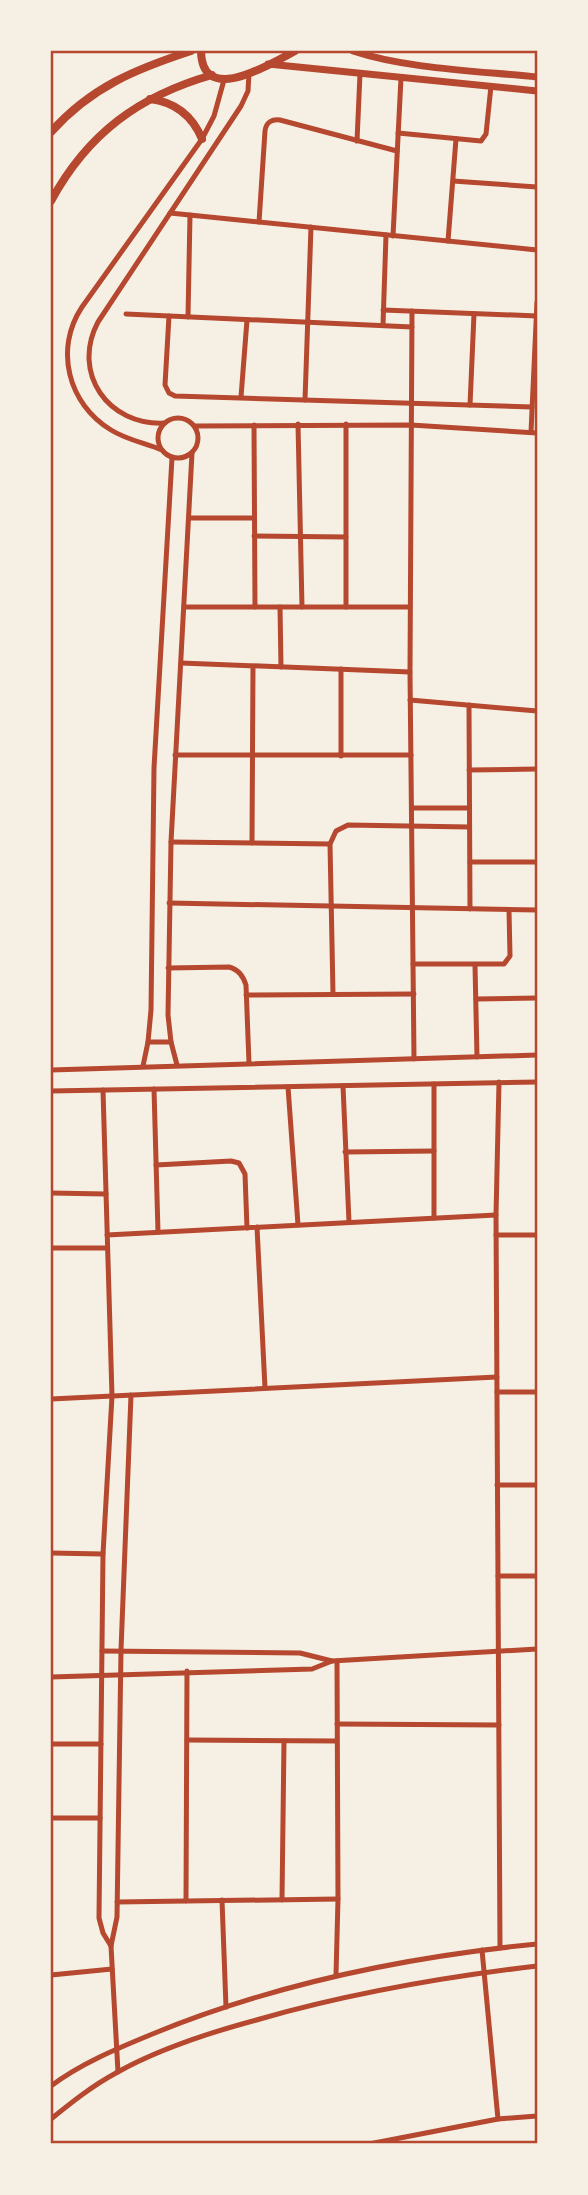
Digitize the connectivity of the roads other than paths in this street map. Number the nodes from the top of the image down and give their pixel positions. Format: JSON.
{"nodes":[{"id":1,"x":191,"y":51,"type":"edge"},
{"id":2,"x":201,"y":51,"type":"edge"},
{"id":3,"x":295,"y":51,"type":"edge"},
{"id":4,"x":353,"y":51,"type":"edge"},
{"id":5,"x":267,"y":64,"type":"junction"},
{"id":6,"x":249,"y":73,"type":"junction"},
{"id":7,"x":360,"y":74,"type":"junction"},
{"id":8,"x":212,"y":75,"type":"junction"},
{"id":9,"x":537,"y":77,"type":"edge"},
{"id":10,"x":401,"y":78,"type":"junction"},
{"id":11,"x":224,"y":80,"type":"junction"},
{"id":12,"x":491,"y":86,"type":"junction"},
{"id":13,"x":537,"y":91,"type":"edge"},
{"id":14,"x":150,"y":99,"type":"junction"},
{"id":15,"x":51,"y":132,"type":"edge"},
{"id":16,"x":398,"y":133,"type":"junction"},
{"id":17,"x":202,"y":139,"type":"junction"},
{"id":18,"x":456,"y":139,"type":"junction"},
{"id":19,"x":357,"y":141,"type":"junction"},
{"id":20,"x":397,"y":151,"type":"junction"},
{"id":21,"x":453,"y":181,"type":"junction"},
{"id":22,"x":537,"y":187,"type":"edge"},
{"id":23,"x":51,"y":201,"type":"edge"},
{"id":24,"x":170,"y":213,"type":"junction"},
{"id":25,"x":190,"y":215,"type":"junction"},
{"id":26,"x":259,"y":222,"type":"junction"},
{"id":27,"x":311,"y":227,"type":"junction"},
{"id":28,"x":386,"y":235,"type":"junction"},
{"id":29,"x":393,"y":236,"type":"junction"},
{"id":30,"x":448,"y":241,"type":"junction"},
{"id":31,"x":537,"y":250,"type":"edge"},
{"id":32,"x":537,"y":302,"type":"edge"},
{"id":33,"x":383,"y":310,"type":"junction"},
{"id":34,"x":412,"y":311,"type":"junction"},
{"id":35,"x":126,"y":314,"type":"dead end"},
{"id":36,"x":474,"y":314,"type":"junction"},
{"id":37,"x":169,"y":316,"type":"junction"},
{"id":38,"x":537,"y":316,"type":"edge"},
{"id":39,"x":188,"y":317,"type":"junction"},
{"id":40,"x":247,"y":320,"type":"junction"},
{"id":41,"x":308,"y":322,"type":"junction"},
{"id":42,"x":383,"y":325,"type":"junction"},
{"id":43,"x":412,"y":327,"type":"junction"},
{"id":44,"x":536,"y":347,"type":"edge"},
{"id":45,"x":241,"y":397,"type":"junction"},
{"id":46,"x":306,"y":400,"type":"junction"},
{"id":47,"x":411,"y":403,"type":"junction"},
{"id":48,"x":470,"y":405,"type":"junction"},
{"id":49,"x":532,"y":407,"type":"junction"},
{"id":50,"x":164,"y":423,"type":"junction"},
{"id":51,"x":298,"y":424,"type":"junction"},
{"id":52,"x":345,"y":424,"type":"junction"},
{"id":53,"x":254,"y":425,"type":"junction"},
{"id":54,"x":411,"y":425,"type":"junction"},
{"id":55,"x":194,"y":426,"type":"junction"},
{"id":56,"x":534,"y":432,"type":"edge"},
{"id":57,"x":162,"y":450,"type":"junction"},
{"id":58,"x":192,"y":453,"type":"junction"},
{"id":59,"x":172,"y":458,"type":"junction"},
{"id":60,"x":190,"y":517,"type":"junction"},
{"id":61,"x":254,"y":518,"type":"junction"},
{"id":62,"x":254,"y":536,"type":"junction"},
{"id":63,"x":301,"y":537,"type":"junction"},
{"id":64,"x":346,"y":537,"type":"junction"},
{"id":65,"x":184,"y":607,"type":"junction"},
{"id":66,"x":255,"y":607,"type":"junction"},
{"id":67,"x":280,"y":607,"type":"junction"},
{"id":68,"x":302,"y":607,"type":"junction"},
{"id":69,"x":346,"y":607,"type":"junction"},
{"id":70,"x":410,"y":607,"type":"junction"},
{"id":71,"x":181,"y":663,"type":"junction"},
{"id":72,"x":253,"y":666,"type":"junction"},
{"id":73,"x":281,"y":667,"type":"junction"},
{"id":74,"x":341,"y":669,"type":"junction"},
{"id":75,"x":410,"y":673,"type":"junction"},
{"id":76,"x":410,"y":700,"type":"junction"},
{"id":77,"x":469,"y":705,"type":"junction"},
{"id":78,"x":537,"y":711,"type":"edge"},
{"id":79,"x":175,"y":755,"type":"junction"},
{"id":80,"x":411,"y":755,"type":"junction"},
{"id":81,"x":253,"y":756,"type":"junction"},
{"id":82,"x":341,"y":756,"type":"junction"},
{"id":83,"x":537,"y":769,"type":"edge"},
{"id":84,"x":469,"y":770,"type":"junction"},
{"id":85,"x":412,"y":808,"type":"junction"},
{"id":86,"x":469,"y":808,"type":"junction"},
{"id":87,"x":412,"y":827,"type":"junction"},
{"id":88,"x":470,"y":827,"type":"junction"},
{"id":89,"x":171,"y":842,"type":"junction"},
{"id":90,"x":253,"y":843,"type":"junction"},
{"id":91,"x":330,"y":844,"type":"junction"},
{"id":92,"x":470,"y":862,"type":"junction"},
{"id":93,"x":537,"y":862,"type":"edge"},
{"id":94,"x":169,"y":903,"type":"junction"},
{"id":95,"x":331,"y":906,"type":"junction"},
{"id":96,"x":413,"y":908,"type":"junction"},
{"id":97,"x":470,"y":909,"type":"junction"},
{"id":98,"x":509,"y":909,"type":"junction"},
{"id":99,"x":537,"y":910,"type":"edge"},
{"id":100,"x":413,"y":964,"type":"junction"},
{"id":101,"x":475,"y":965,"type":"junction"},
{"id":102,"x":168,"y":968,"type":"junction"},
{"id":103,"x":333,"y":994,"type":"junction"},
{"id":104,"x":414,"y":994,"type":"junction"},
{"id":105,"x":246,"y":995,"type":"junction"},
{"id":106,"x":476,"y":999,"type":"junction"},
{"id":107,"x":537,"y":999,"type":"edge"},
{"id":108,"x":148,"y":1042,"type":"junction"},
{"id":109,"x":171,"y":1042,"type":"junction"},
{"id":110,"x":537,"y":1055,"type":"edge"},
{"id":111,"x":477,"y":1057,"type":"junction"},
{"id":112,"x":414,"y":1059,"type":"junction"},
{"id":113,"x":249,"y":1063,"type":"junction"},
{"id":114,"x":177,"y":1065,"type":"junction"},
{"id":115,"x":143,"y":1066,"type":"junction"},
{"id":116,"x":51,"y":1070,"type":"edge"},
{"id":117,"x":537,"y":1082,"type":"edge"},
{"id":118,"x":499,"y":1083,"type":"junction"},
{"id":119,"x":434,"y":1084,"type":"junction"},
{"id":120,"x":343,"y":1086,"type":"junction"},
{"id":121,"x":288,"y":1087,"type":"junction"},
{"id":122,"x":103,"y":1090,"type":"junction"},
{"id":123,"x":154,"y":1090,"type":"junction"},
{"id":124,"x":51,"y":1091,"type":"edge"},
{"id":125,"x":434,"y":1151,"type":"junction"},
{"id":126,"x":345,"y":1152,"type":"junction"},
{"id":127,"x":156,"y":1165,"type":"junction"},
{"id":128,"x":51,"y":1194,"type":"edge"},
{"id":129,"x":106,"y":1194,"type":"junction"},
{"id":130,"x":496,"y":1215,"type":"junction"},
{"id":131,"x":434,"y":1218,"type":"junction"},
{"id":132,"x":349,"y":1222,"type":"junction"},
{"id":133,"x":298,"y":1225,"type":"junction"},
{"id":134,"x":257,"y":1227,"type":"junction"},
{"id":135,"x":247,"y":1228,"type":"junction"},
{"id":136,"x":158,"y":1232,"type":"junction"},
{"id":137,"x":107,"y":1235,"type":"junction"},
{"id":138,"x":496,"y":1235,"type":"junction"},
{"id":139,"x":537,"y":1235,"type":"edge"},
{"id":140,"x":51,"y":1248,"type":"edge"},
{"id":141,"x":107,"y":1248,"type":"junction"},
{"id":142,"x":497,"y":1377,"type":"junction"},
{"id":143,"x":265,"y":1388,"type":"junction"},
{"id":144,"x":497,"y":1392,"type":"junction"},
{"id":145,"x":537,"y":1392,"type":"edge"},
{"id":146,"x":131,"y":1395,"type":"junction"},
{"id":147,"x":111,"y":1396,"type":"junction"},
{"id":148,"x":51,"y":1399,"type":"edge"},
{"id":149,"x":498,"y":1485,"type":"junction"},
{"id":150,"x":537,"y":1485,"type":"edge"},
{"id":151,"x":51,"y":1553,"type":"edge"},
{"id":152,"x":103,"y":1554,"type":"junction"},
{"id":153,"x":498,"y":1576,"type":"junction"},
{"id":154,"x":537,"y":1576,"type":"edge"},
{"id":155,"x":537,"y":1649,"type":"edge"},
{"id":156,"x":121,"y":1650,"type":"junction"},
{"id":157,"x":102,"y":1651,"type":"junction"},
{"id":158,"x":499,"y":1652,"type":"junction"},
{"id":159,"x":334,"y":1661,"type":"junction"},
{"id":160,"x":187,"y":1671,"type":"junction"},
{"id":161,"x":120,"y":1674,"type":"junction"},
{"id":162,"x":102,"y":1675,"type":"junction"},
{"id":163,"x":51,"y":1677,"type":"edge"},
{"id":164,"x":337,"y":1724,"type":"junction"},
{"id":165,"x":499,"y":1726,"type":"junction"},
{"id":166,"x":187,"y":1740,"type":"junction"},
{"id":167,"x":284,"y":1741,"type":"junction"},
{"id":168,"x":337,"y":1741,"type":"junction"},
{"id":169,"x":51,"y":1744,"type":"edge"},
{"id":170,"x":101,"y":1744,"type":"junction"},
{"id":171,"x":51,"y":1818,"type":"edge"},
{"id":172,"x":100,"y":1818,"type":"junction"},
{"id":173,"x":338,"y":1899,"type":"junction"},
{"id":174,"x":222,"y":1900,"type":"junction"},
{"id":175,"x":282,"y":1900,"type":"junction"},
{"id":176,"x":186,"y":1901,"type":"junction"},
{"id":177,"x":117,"y":1902,"type":"junction"},
{"id":178,"x":537,"y":1944,"type":"edge"},
{"id":179,"x":111,"y":1946,"type":"junction"},
{"id":180,"x":500,"y":1948,"type":"junction"},
{"id":181,"x":482,"y":1950,"type":"junction"},
{"id":182,"x":537,"y":1966,"type":"edge"},
{"id":183,"x":112,"y":1969,"type":"junction"},
{"id":184,"x":484,"y":1972,"type":"junction"},
{"id":185,"x":51,"y":1975,"type":"edge"},
{"id":186,"x":335,"y":1975,"type":"junction"},
{"id":187,"x":226,"y":2007,"type":"junction"},
{"id":188,"x":116,"y":2049,"type":"junction"},
{"id":189,"x":118,"y":2072,"type":"junction"},
{"id":190,"x":51,"y":2087,"type":"edge"},
{"id":191,"x":537,"y":2116,"type":"edge"},
{"id":192,"x":51,"y":2119,"type":"edge"},
{"id":193,"x":498,"y":2119,"type":"junction"},
{"id":194,"x":369,"y":2144,"type":"edge"}],
"edges":[{"from":1,"to":15,"type":"main road"},
{"from":2,"to":8,"type":"main road"},
{"from":3,"to":5,"type":"main road"},
{"from":4,"to":9,"type":"street"},
{"from":5,"to":6,"type":"main road"},
{"from":5,"to":7,"type":"street"},
{"from":6,"to":11,"type":"main road"},
{"from":6,"to":24,"type":"street"},
{"from":7,"to":10,"type":"street"},
{"from":7,"to":19,"type":"street"},
{"from":8,"to":11,"type":"main road"},
{"from":8,"to":14,"type":"main road"},
{"from":10,"to":12,"type":"street"},
{"from":10,"to":16,"type":"street"},
{"from":11,"to":17,"type":"street"},
{"from":12,"to":13,"type":"street"},
{"from":12,"to":18,"type":"street"},
{"from":14,"to":17,"type":"main road"},
{"from":14,"to":23,"type":"main road"},
{"from":16,"to":18,"type":"street"},
{"from":16,"to":20,"type":"street"},
{"from":17,"to":57,"type":"street"},
{"from":18,"to":21,"type":"street"},
{"from":19,"to":20,"type":"street"},
{"from":19,"to":26,"type":"street"},
{"from":20,"to":29,"type":"street"},
{"from":21,"to":22,"type":"street"},
{"from":21,"to":30,"type":"street"},
{"from":24,"to":25,"type":"street"},
{"from":24,"to":50,"type":"street"},
{"from":25,"to":26,"type":"street"},
{"from":25,"to":39,"type":"street"},
{"from":26,"to":27,"type":"street"},
{"from":27,"to":28,"type":"street"},
{"from":27,"to":41,"type":"street"},
{"from":28,"to":29,"type":"street"},
{"from":28,"to":33,"type":"street"},
{"from":29,"to":30,"type":"street"},
{"from":30,"to":31,"type":"street"},
{"from":32,"to":38,"type":"street"},
{"from":33,"to":34,"type":"street"},
{"from":33,"to":42,"type":"street"},
{"from":34,"to":36,"type":"street"},
{"from":34,"to":43,"type":"street"},
{"from":35,"to":37,"type":"street"},
{"from":36,"to":38,"type":"street"},
{"from":36,"to":48,"type":"street"},
{"from":37,"to":39,"type":"street"},
{"from":37,"to":45,"type":"street"},
{"from":38,"to":44,"type":"street"},
{"from":39,"to":40,"type":"street"},
{"from":40,"to":41,"type":"street"},
{"from":40,"to":45,"type":"street"},
{"from":41,"to":42,"type":"street"},
{"from":41,"to":46,"type":"street"},
{"from":42,"to":43,"type":"street"},
{"from":43,"to":47,"type":"street"},
{"from":44,"to":49,"type":"street"},
{"from":45,"to":46,"type":"street"},
{"from":46,"to":47,"type":"street"},
{"from":47,"to":48,"type":"street"},
{"from":47,"to":54,"type":"street"},
{"from":48,"to":49,"type":"street"},
{"from":49,"to":56,"type":"street"},
{"from":50,"to":55,"type":"street"},
{"from":50,"to":57,"type":"street"},
{"from":51,"to":52,"type":"street"},
{"from":51,"to":53,"type":"street"},
{"from":51,"to":63,"type":"street"},
{"from":52,"to":54,"type":"street"},
{"from":52,"to":64,"type":"street"},
{"from":53,"to":55,"type":"street"},
{"from":53,"to":61,"type":"street"},
{"from":54,"to":56,"type":"street"},
{"from":54,"to":70,"type":"street"},
{"from":55,"to":58,"type":"street"},
{"from":57,"to":59,"type":"street"},
{"from":58,"to":59,"type":"street"},
{"from":58,"to":60,"type":"street"},
{"from":59,"to":108,"type":"street"},
{"from":60,"to":61,"type":"street"},
{"from":60,"to":65,"type":"street"},
{"from":61,"to":62,"type":"street"},
{"from":62,"to":63,"type":"street"},
{"from":62,"to":66,"type":"street"},
{"from":63,"to":64,"type":"street"},
{"from":63,"to":68,"type":"street"},
{"from":64,"to":69,"type":"street"},
{"from":65,"to":66,"type":"street"},
{"from":65,"to":71,"type":"street"},
{"from":66,"to":67,"type":"street"},
{"from":67,"to":68,"type":"street"},
{"from":67,"to":73,"type":"street"},
{"from":68,"to":69,"type":"street"},
{"from":69,"to":70,"type":"street"},
{"from":70,"to":75,"type":"street"},
{"from":71,"to":72,"type":"street"},
{"from":71,"to":79,"type":"street"},
{"from":72,"to":73,"type":"street"},
{"from":72,"to":81,"type":"street"},
{"from":73,"to":74,"type":"street"},
{"from":74,"to":75,"type":"street"},
{"from":74,"to":82,"type":"street"},
{"from":75,"to":76,"type":"street"},
{"from":76,"to":77,"type":"street"},
{"from":76,"to":80,"type":"street"},
{"from":77,"to":78,"type":"street"},
{"from":77,"to":84,"type":"street"},
{"from":79,"to":81,"type":"street"},
{"from":79,"to":89,"type":"street"},
{"from":80,"to":82,"type":"street"},
{"from":80,"to":85,"type":"street"},
{"from":81,"to":82,"type":"street"},
{"from":81,"to":90,"type":"street"},
{"from":83,"to":84,"type":"street"},
{"from":84,"to":86,"type":"street"},
{"from":85,"to":86,"type":"street"},
{"from":85,"to":87,"type":"street"},
{"from":86,"to":88,"type":"street"},
{"from":87,"to":88,"type":"street"},
{"from":87,"to":91,"type":"street"},
{"from":87,"to":96,"type":"street"},
{"from":88,"to":92,"type":"street"},
{"from":89,"to":90,"type":"street"},
{"from":89,"to":94,"type":"street"},
{"from":90,"to":91,"type":"street"},
{"from":91,"to":95,"type":"street"},
{"from":92,"to":93,"type":"street"},
{"from":92,"to":97,"type":"street"},
{"from":94,"to":95,"type":"street"},
{"from":94,"to":102,"type":"street"},
{"from":95,"to":96,"type":"street"},
{"from":95,"to":103,"type":"street"},
{"from":96,"to":97,"type":"street"},
{"from":96,"to":100,"type":"street"},
{"from":97,"to":98,"type":"street"},
{"from":98,"to":99,"type":"street"},
{"from":98,"to":101,"type":"street"},
{"from":100,"to":101,"type":"street"},
{"from":100,"to":104,"type":"street"},
{"from":101,"to":106,"type":"street"},
{"from":102,"to":105,"type":"street"},
{"from":102,"to":109,"type":"street"},
{"from":103,"to":104,"type":"street"},
{"from":103,"to":105,"type":"street"},
{"from":104,"to":112,"type":"street"},
{"from":105,"to":113,"type":"street"},
{"from":106,"to":107,"type":"street"},
{"from":106,"to":111,"type":"street"},
{"from":108,"to":109,"type":"street"},
{"from":108,"to":115,"type":"street"},
{"from":109,"to":114,"type":"street"},
{"from":110,"to":111,"type":"street"},
{"from":111,"to":112,"type":"street"},
{"from":112,"to":113,"type":"street"},
{"from":113,"to":114,"type":"street"},
{"from":114,"to":115,"type":"street"},
{"from":115,"to":116,"type":"street"},
{"from":117,"to":118,"type":"street"},
{"from":118,"to":119,"type":"street"},
{"from":118,"to":130,"type":"street"},
{"from":119,"to":120,"type":"street"},
{"from":119,"to":125,"type":"street"},
{"from":120,"to":121,"type":"street"},
{"from":120,"to":126,"type":"street"},
{"from":121,"to":123,"type":"street"},
{"from":121,"to":133,"type":"street"},
{"from":122,"to":123,"type":"street"},
{"from":122,"to":124,"type":"street"},
{"from":122,"to":129,"type":"street"},
{"from":123,"to":127,"type":"street"},
{"from":125,"to":126,"type":"street"},
{"from":125,"to":131,"type":"street"},
{"from":126,"to":132,"type":"street"},
{"from":127,"to":135,"type":"street"},
{"from":127,"to":136,"type":"street"},
{"from":128,"to":129,"type":"street"},
{"from":129,"to":137,"type":"street"},
{"from":130,"to":131,"type":"street"},
{"from":130,"to":138,"type":"street"},
{"from":131,"to":132,"type":"street"},
{"from":132,"to":133,"type":"street"},
{"from":133,"to":134,"type":"street"},
{"from":134,"to":135,"type":"street"},
{"from":134,"to":143,"type":"street"},
{"from":135,"to":136,"type":"street"},
{"from":136,"to":137,"type":"street"},
{"from":137,"to":141,"type":"street"},
{"from":138,"to":139,"type":"street"},
{"from":138,"to":142,"type":"street"},
{"from":140,"to":141,"type":"street"},
{"from":141,"to":147,"type":"street"},
{"from":142,"to":143,"type":"street"},
{"from":142,"to":144,"type":"street"},
{"from":143,"to":146,"type":"street"},
{"from":144,"to":145,"type":"street"},
{"from":144,"to":149,"type":"street"},
{"from":146,"to":147,"type":"street"},
{"from":146,"to":156,"type":"street"},
{"from":147,"to":148,"type":"street"},
{"from":147,"to":152,"type":"street"},
{"from":149,"to":150,"type":"street"},
{"from":149,"to":153,"type":"street"},
{"from":151,"to":152,"type":"street"},
{"from":152,"to":157,"type":"street"},
{"from":153,"to":154,"type":"street"},
{"from":153,"to":158,"type":"street"},
{"from":155,"to":158,"type":"street"},
{"from":156,"to":157,"type":"street"},
{"from":156,"to":159,"type":"street"},
{"from":156,"to":161,"type":"street"},
{"from":157,"to":162,"type":"street"},
{"from":158,"to":159,"type":"street"},
{"from":158,"to":165,"type":"street"},
{"from":159,"to":160,"type":"street"},
{"from":159,"to":164,"type":"street"},
{"from":160,"to":161,"type":"street"},
{"from":160,"to":166,"type":"street"},
{"from":161,"to":162,"type":"street"},
{"from":161,"to":177,"type":"street"},
{"from":162,"to":163,"type":"street"},
{"from":162,"to":170,"type":"street"},
{"from":164,"to":165,"type":"street"},
{"from":164,"to":168,"type":"street"},
{"from":165,"to":180,"type":"street"},
{"from":166,"to":167,"type":"street"},
{"from":166,"to":176,"type":"street"},
{"from":167,"to":168,"type":"street"},
{"from":167,"to":175,"type":"street"},
{"from":168,"to":173,"type":"street"},
{"from":169,"to":170,"type":"street"},
{"from":170,"to":172,"type":"street"},
{"from":171,"to":172,"type":"street"},
{"from":172,"to":179,"type":"street"},
{"from":173,"to":175,"type":"street"},
{"from":173,"to":186,"type":"street"},
{"from":174,"to":175,"type":"street"},
{"from":174,"to":176,"type":"street"},
{"from":174,"to":187,"type":"street"},
{"from":176,"to":177,"type":"street"},
{"from":177,"to":179,"type":"street"},
{"from":178,"to":180,"type":"street"},
{"from":179,"to":183,"type":"street"},
{"from":180,"to":181,"type":"street"},
{"from":181,"to":184,"type":"street"},
{"from":181,"to":186,"type":"street"},
{"from":182,"to":184,"type":"street"},
{"from":183,"to":185,"type":"street"},
{"from":183,"to":188,"type":"street"},
{"from":184,"to":189,"type":"street"},
{"from":184,"to":193,"type":"street"},
{"from":186,"to":187,"type":"street"},
{"from":187,"to":188,"type":"street"},
{"from":188,"to":189,"type":"street"},
{"from":188,"to":190,"type":"street"},
{"from":189,"to":192,"type":"street"},
{"from":191,"to":193,"type":"street"},
{"from":193,"to":194,"type":"street"}]}
